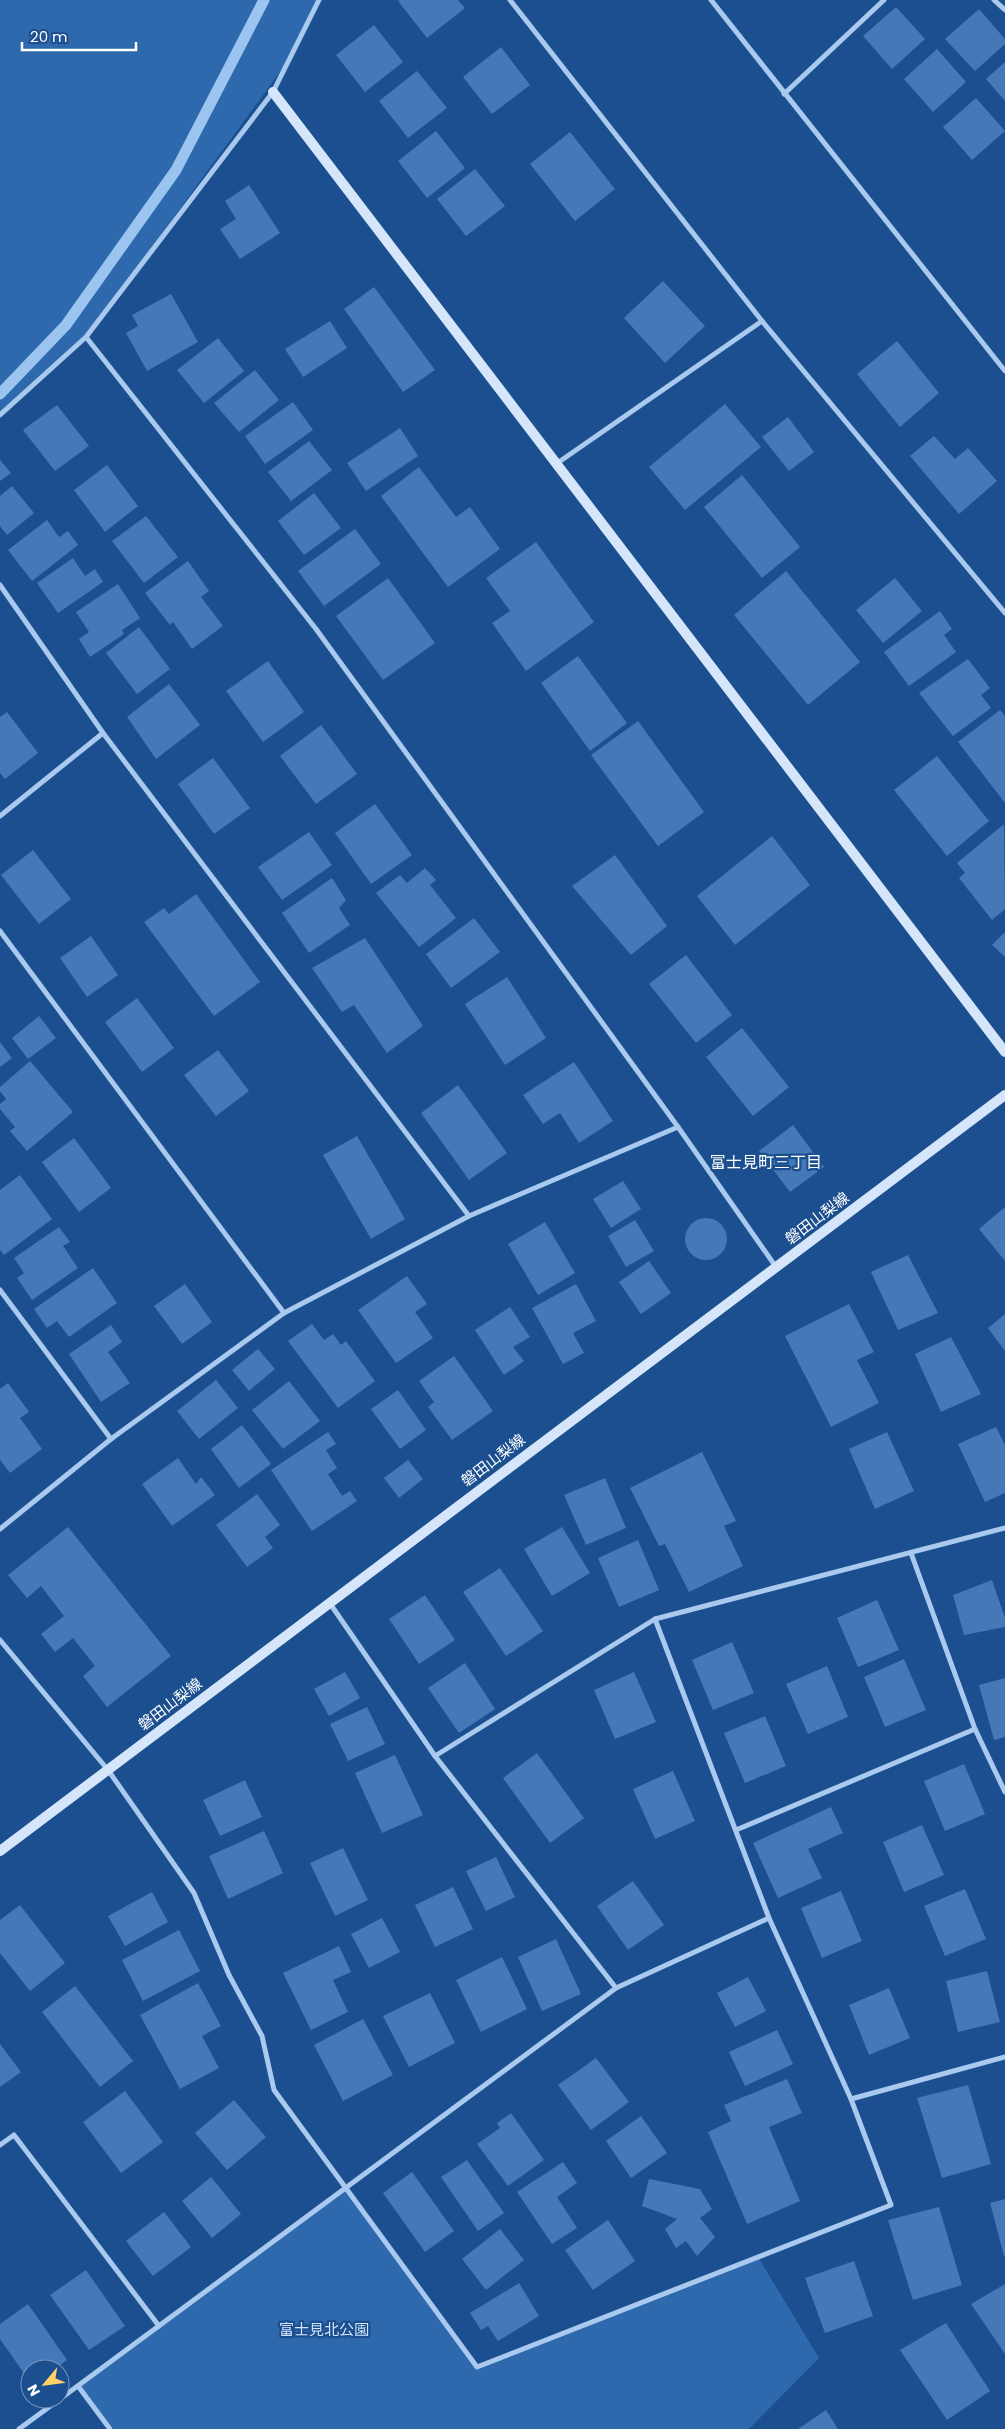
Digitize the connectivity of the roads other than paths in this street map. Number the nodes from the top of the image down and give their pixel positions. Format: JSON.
{"nodes":[{"id":1,"x":319,"y":0,"type":"edge"},
{"id":2,"x":510,"y":0,"type":"edge"},
{"id":3,"x":711,"y":0,"type":"edge"},
{"id":4,"x":884,"y":0,"type":"edge"},
{"id":5,"x":994,"y":0,"type":"edge"},
{"id":6,"x":1005,"y":10,"type":"edge"},
{"id":7,"x":273,"y":92,"type":"junction"},
{"id":8,"x":784,"y":94,"type":"junction"},
{"id":9,"x":762,"y":321,"type":"junction"},
{"id":10,"x":86,"y":337,"type":"junction"},
{"id":11,"x":1005,"y":371,"type":"edge"},
{"id":12,"x":0,"y":415,"type":"edge"},
{"id":13,"x":556,"y":464,"type":"junction"},
{"id":14,"x":0,"y":585,"type":"edge"},
{"id":15,"x":1005,"y":613,"type":"edge"},
{"id":16,"x":103,"y":733,"type":"junction"},
{"id":17,"x":0,"y":816,"type":"edge"},
{"id":18,"x":0,"y":931,"type":"edge"},
{"id":19,"x":1005,"y":1052,"type":"edge"},
{"id":20,"x":1005,"y":1095,"type":"edge"},
{"id":21,"x":678,"y":1127,"type":"junction"},
{"id":22,"x":469,"y":1216,"type":"junction"},
{"id":23,"x":776,"y":1267,"type":"junction"},
{"id":24,"x":0,"y":1290,"type":"edge"},
{"id":25,"x":284,"y":1314,"type":"junction"},
{"id":26,"x":111,"y":1439,"type":"junction"},
{"id":27,"x":1005,"y":1528,"type":"edge"},
{"id":28,"x":0,"y":1529,"type":"edge"},
{"id":29,"x":911,"y":1553,"type":"junction"},
{"id":30,"x":329,"y":1601,"type":"junction"},
{"id":31,"x":655,"y":1619,"type":"junction"},
{"id":32,"x":0,"y":1640,"type":"edge"},
{"id":33,"x":975,"y":1729,"type":"junction"},
{"id":34,"x":436,"y":1756,"type":"junction"},
{"id":35,"x":108,"y":1770,"type":"junction"},
{"id":36,"x":1005,"y":1792,"type":"edge"},
{"id":37,"x":736,"y":1830,"type":"junction"},
{"id":38,"x":0,"y":1851,"type":"edge"},
{"id":39,"x":769,"y":1918,"type":"junction"},
{"id":40,"x":616,"y":1988,"type":"junction"},
{"id":41,"x":1005,"y":2057,"type":"edge"},
{"id":42,"x":851,"y":2099,"type":"junction"},
{"id":43,"x":0,"y":2145,"type":"edge"},
{"id":44,"x":346,"y":2188,"type":"junction"},
{"id":45,"x":159,"y":2326,"type":"junction"},
{"id":46,"x":78,"y":2386,"type":"junction"},
{"id":47,"x":70,"y":2392,"type":"edge"},
{"id":48,"x":46,"y":2409,"type":"edge"},
{"id":49,"x":19,"y":2429,"type":"edge"},
{"id":50,"x":110,"y":2429,"type":"edge"}],
"edges":[{"from":1,"to":7,"type":"street"},
{"from":2,"to":9,"type":"street"},
{"from":3,"to":8,"type":"street"},
{"from":4,"to":8,"type":"street"},
{"from":5,"to":6,"type":"street"},
{"from":7,"to":10,"type":"street"},
{"from":7,"to":13,"type":"main road"},
{"from":8,"to":11,"type":"street"},
{"from":9,"to":13,"type":"street"},
{"from":9,"to":15,"type":"street"},
{"from":10,"to":12,"type":"street"},
{"from":10,"to":21,"type":"street"},
{"from":13,"to":19,"type":"main road"},
{"from":14,"to":16,"type":"street"},
{"from":16,"to":17,"type":"street"},
{"from":16,"to":22,"type":"street"},
{"from":18,"to":25,"type":"street"},
{"from":20,"to":23,"type":"main road","name":"磐田山梨線"},
{"from":21,"to":22,"type":"street"},
{"from":21,"to":23,"type":"street"},
{"from":22,"to":25,"type":"street"},
{"from":23,"to":30,"type":"main road","name":"磐田山梨線"},
{"from":24,"to":26,"type":"street"},
{"from":25,"to":26,"type":"street"},
{"from":26,"to":28,"type":"street"},
{"from":27,"to":29,"type":"street"},
{"from":29,"to":31,"type":"street"},
{"from":29,"to":33,"type":"street"},
{"from":30,"to":34,"type":"street"},
{"from":30,"to":35,"type":"main road","name":"磐田山梨線"},
{"from":31,"to":34,"type":"street"},
{"from":31,"to":37,"type":"street"},
{"from":32,"to":35,"type":"street"},
{"from":33,"to":36,"type":"street"},
{"from":33,"to":37,"type":"street"},
{"from":34,"to":40,"type":"street"},
{"from":35,"to":38,"type":"main road","name":"磐田山梨線"},
{"from":35,"to":44,"type":"street"},
{"from":37,"to":39,"type":"street"},
{"from":39,"to":40,"type":"street"},
{"from":39,"to":42,"type":"street"},
{"from":40,"to":44,"type":"street"},
{"from":41,"to":42,"type":"street"},
{"from":42,"to":44,"type":"street"},
{"from":43,"to":45,"type":"street"},
{"from":44,"to":45,"type":"street"},
{"from":45,"to":46,"type":"street"},
{"from":46,"to":47,"type":"street"},
{"from":46,"to":50,"type":"street"},
{"from":48,"to":49,"type":"street"}]}
